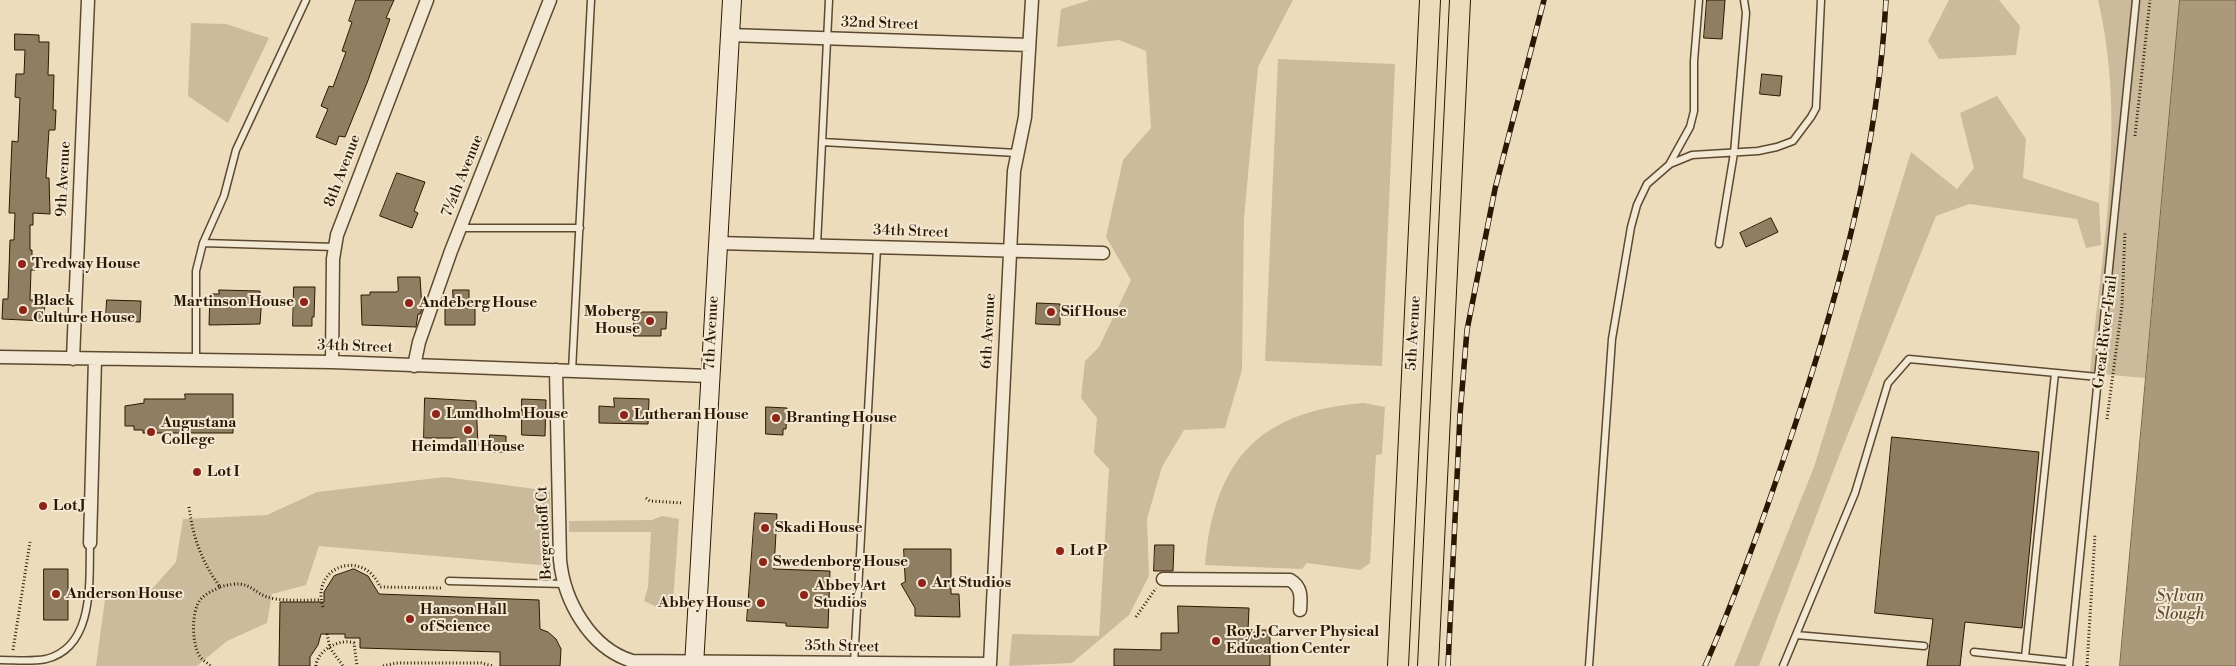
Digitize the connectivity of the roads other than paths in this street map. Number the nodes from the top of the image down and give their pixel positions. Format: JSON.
{"nodes":[{"id":1,"x":88,"y":0,"type":"edge"},
{"id":2,"x":306,"y":0,"type":"edge"},
{"id":3,"x":427,"y":0,"type":"edge"},
{"id":4,"x":550,"y":0,"type":"edge"},
{"id":5,"x":591,"y":0,"type":"edge"},
{"id":6,"x":732,"y":0,"type":"edge"},
{"id":7,"x":829,"y":0,"type":"edge"},
{"id":8,"x":1032,"y":0,"type":"edge"},
{"id":9,"x":1430,"y":0,"type":"edge"},
{"id":10,"x":1460,"y":0,"type":"edge"},
{"id":11,"x":1699,"y":0,"type":"edge"},
{"id":12,"x":1744,"y":0,"type":"edge"},
{"id":13,"x":1822,"y":0,"type":"edge"},
{"id":14,"x":2136,"y":0,"type":"edge"},
{"id":15,"x":730,"y":35,"type":"junction"},
{"id":16,"x":828,"y":38,"type":"junction"},
{"id":17,"x":1030,"y":45,"type":"junction"},
{"id":18,"x":822,"y":142,"type":"junction"},
{"id":19,"x":1017,"y":153,"type":"junction"},
{"id":20,"x":1734,"y":153,"type":"junction"},
{"id":21,"x":1670,"y":164,"type":"junction"},
{"id":22,"x":460,"y":228,"type":"junction"},
{"id":23,"x":580,"y":228,"type":"junction"},
{"id":24,"x":203,"y":243,"type":"junction"},
{"id":25,"x":717,"y":243,"type":"junction"},
{"id":26,"x":1719,"y":244,"type":"dead end"},
{"id":27,"x":817,"y":245,"type":"junction"},
{"id":28,"x":335,"y":247,"type":"junction"},
{"id":29,"x":877,"y":248,"type":"junction"},
{"id":30,"x":1010,"y":251,"type":"junction"},
{"id":31,"x":1103,"y":253,"type":"dead end"},
{"id":32,"x":0,"y":357,"type":"edge"},
{"id":33,"x":73,"y":359,"type":"junction"},
{"id":34,"x":95,"y":359,"type":"junction"},
{"id":35,"x":196,"y":360,"type":"junction"},
{"id":36,"x":332,"y":362,"type":"junction"},
{"id":37,"x":414,"y":366,"type":"junction"},
{"id":38,"x":556,"y":370,"type":"junction"},
{"id":39,"x":572,"y":371,"type":"junction"},
{"id":40,"x":2054,"y":373,"type":"junction"},
{"id":41,"x":709,"y":376,"type":"junction"},
{"id":42,"x":2098,"y":378,"type":"junction"},
{"id":43,"x":90,"y":543,"type":"joint"},
{"id":44,"x":1163,"y":579,"type":"road end"},
{"id":45,"x":449,"y":582,"type":"road end"},
{"id":46,"x":564,"y":584,"type":"junction"},
{"id":47,"x":1300,"y":610,"type":"dead end"},
{"id":48,"x":1796,"y":635,"type":"junction"},
{"id":49,"x":1924,"y":646,"type":"dead end"},
{"id":50,"x":1974,"y":652,"type":"dead end"},
{"id":51,"x":2025,"y":658,"type":"junction"},
{"id":52,"x":0,"y":660,"type":"edge"},
{"id":53,"x":695,"y":664,"type":"edge"},
{"id":54,"x":854,"y":664,"type":"junction"},
{"id":55,"x":2069,"y":664,"type":"edge"},
{"id":56,"x":990,"y":665,"type":"edge"},
{"id":57,"x":1398,"y":666,"type":"edge"},
{"id":58,"x":1428,"y":666,"type":"edge"},
{"id":59,"x":1590,"y":666,"type":"edge"},
{"id":60,"x":1784,"y":666,"type":"edge"}],
"edges":[{"from":1,"to":33,"type":"street","name":"9th Avenue"},
{"from":2,"to":24,"type":"lane"},
{"from":3,"to":28,"type":"street","name":"8th Avenue"},
{"from":4,"to":22,"type":"street","name":"7½th Avenue"},
{"from":5,"to":23,"type":"lane"},
{"from":6,"to":15,"type":"street","name":"7th Avenue"},
{"from":7,"to":16,"type":"lane"},
{"from":8,"to":17,"type":"street","name":"6th Avenue"},
{"from":9,"to":57,"type":"main road","name":"5th Avenue"},
{"from":10,"to":58,"type":"main road","name":"5th Avenue"},
{"from":11,"to":21,"type":"lane"},
{"from":12,"to":20,"type":"lane"},
{"from":13,"to":20,"type":"lane"},
{"from":14,"to":42,"type":"lane"},
{"from":15,"to":16,"type":"street","name":"32nd Street"},
{"from":15,"to":25,"type":"street","name":"7th Avenue"},
{"from":16,"to":17,"type":"street","name":"32nd Street"},
{"from":16,"to":18,"type":"lane"},
{"from":17,"to":19,"type":"street","name":"6th Avenue"},
{"from":18,"to":19,"type":"lane"},
{"from":18,"to":27,"type":"lane"},
{"from":19,"to":30,"type":"street","name":"6th Avenue"},
{"from":20,"to":21,"type":"lane"},
{"from":20,"to":26,"type":"lane"},
{"from":21,"to":59,"type":"lane"},
{"from":22,"to":23,"type":"lane"},
{"from":22,"to":37,"type":"street","name":"7½th Avenue"},
{"from":23,"to":39,"type":"lane"},
{"from":24,"to":28,"type":"lane"},
{"from":24,"to":35,"type":"lane"},
{"from":25,"to":27,"type":"street","name":"34th Street"},
{"from":25,"to":41,"type":"street","name":"7th Avenue"},
{"from":27,"to":29,"type":"street","name":"34th Street"},
{"from":28,"to":36,"type":"street","name":"8th Avenue"},
{"from":29,"to":30,"type":"street","name":"34th Street"},
{"from":29,"to":54,"type":"lane"},
{"from":30,"to":31,"type":"street","name":"34th Street"},
{"from":30,"to":56,"type":"street","name":"6th Avenue"},
{"from":32,"to":33,"type":"street","name":"34th Street"},
{"from":33,"to":34,"type":"street","name":"34th Street"},
{"from":34,"to":35,"type":"street","name":"34th Street"},
{"from":34,"to":43,"type":"street"},
{"from":35,"to":36,"type":"street","name":"34th Street"},
{"from":36,"to":37,"type":"street","name":"34th Street"},
{"from":37,"to":38,"type":"street","name":"34th Street"},
{"from":38,"to":39,"type":"street","name":"34th Street"},
{"from":38,"to":46,"type":"street","name":"Bergendoff Ct"},
{"from":39,"to":41,"type":"street","name":"34th Street"},
{"from":40,"to":42,"type":"lane"},
{"from":40,"to":48,"type":"lane"},
{"from":40,"to":51,"type":"lane"},
{"from":41,"to":53,"type":"street","name":"7th Avenue"},
{"from":42,"to":55,"type":"lane"},
{"from":43,"to":52,"type":"lane"},
{"from":44,"to":47,"type":"street"},
{"from":45,"to":46,"type":"lane"},
{"from":46,"to":53,"type":"street","name":"Bergendoff Ct"},
{"from":48,"to":49,"type":"lane"},
{"from":48,"to":60,"type":"lane"},
{"from":50,"to":51,"type":"lane"},
{"from":51,"to":55,"type":"lane"},
{"from":53,"to":54,"type":"street","name":"35th Street"},
{"from":54,"to":56,"type":"street","name":"35th Street"}]}
